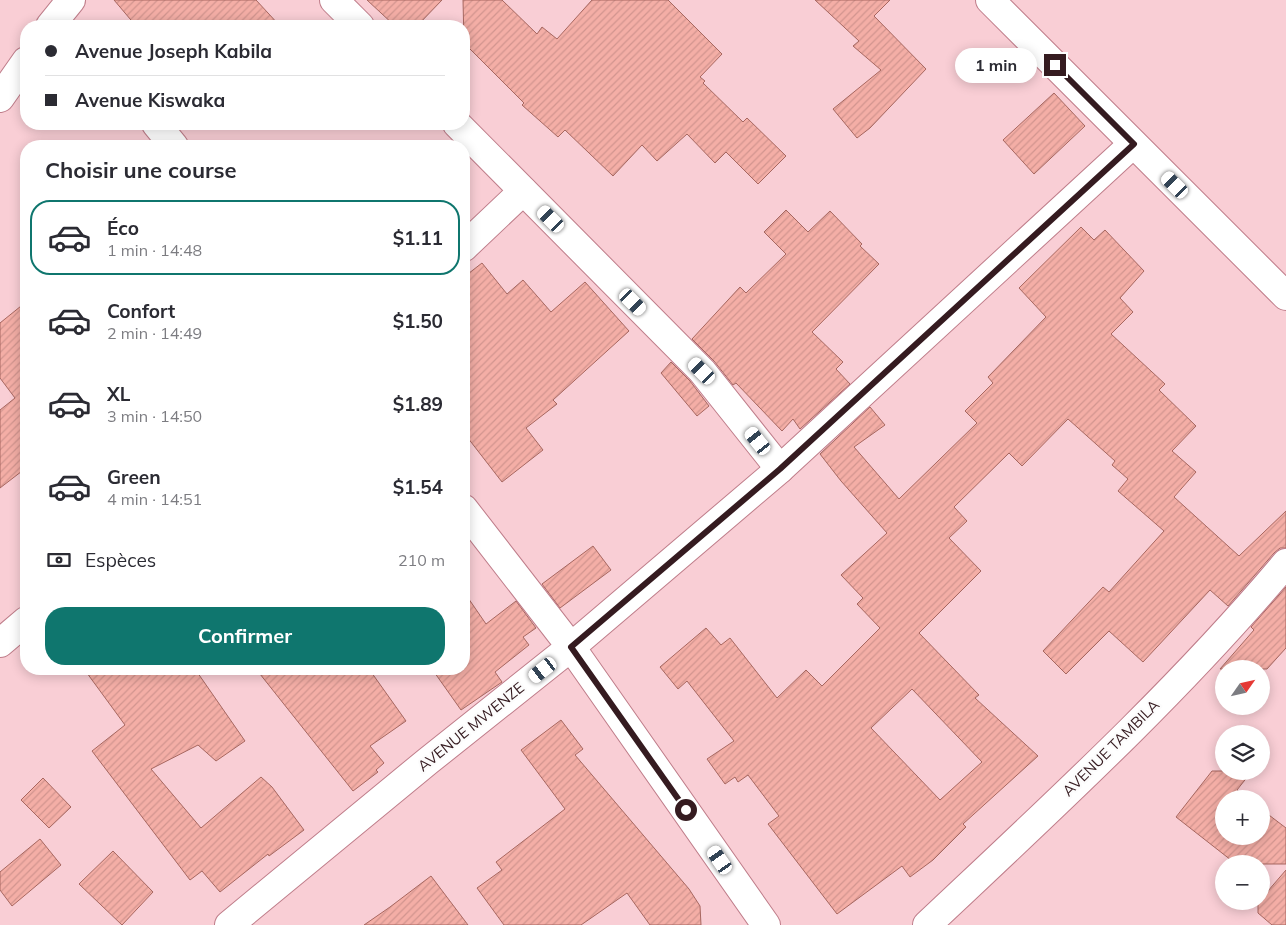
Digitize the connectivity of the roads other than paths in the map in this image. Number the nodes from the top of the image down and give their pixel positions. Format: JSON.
{"nodes":[{"id":1,"x":334,"y":0,"type":"edge"},
{"id":2,"x":990,"y":0,"type":"edge"},
{"id":3,"x":354,"y":20,"type":"edge"},
{"id":4,"x":20,"y":70,"type":"edge"},
{"id":5,"x":0,"y":98,"type":"edge"},
{"id":6,"x":161,"y":130,"type":"edge"},
{"id":7,"x":462,"y":130,"type":"edge"},
{"id":8,"x":169,"y":140,"type":"edge"},
{"id":9,"x":1134,"y":144,"type":"junction"},
{"id":10,"x":523,"y":191,"type":"junction"},
{"id":11,"x":470,"y":241,"type":"edge"},
{"id":12,"x":1286,"y":296,"type":"edge"},
{"id":13,"x":780,"y":469,"type":"junction"},
{"id":14,"x":470,"y":517,"type":"edge"},
{"id":15,"x":1286,"y":563,"type":"edge"},
{"id":16,"x":20,"y":626,"type":"edge"},
{"id":17,"x":0,"y":643,"type":"edge"},
{"id":18,"x":571,"y":647,"type":"junction"},
{"id":19,"x":229,"y":925,"type":"edge"},
{"id":20,"x":766,"y":925,"type":"edge"},
{"id":21,"x":927,"y":925,"type":"edge"}],
"edges":[{"from":1,"to":3,"type":"street"},
{"from":2,"to":9,"type":"street"},
{"from":4,"to":5,"type":"street"},
{"from":6,"to":8,"type":"street"},
{"from":7,"to":10,"type":"street"},
{"from":9,"to":12,"type":"street"},
{"from":9,"to":13,"type":"street","name":"AVENUE MWENZE"},
{"from":10,"to":11,"type":"street"},
{"from":10,"to":13,"type":"street"},
{"from":13,"to":18,"type":"street","name":"AVENUE MWENZE"},
{"from":14,"to":18,"type":"street"},
{"from":15,"to":21,"type":"street","name":"AVENUE TAMBILA"},
{"from":16,"to":17,"type":"street"},
{"from":18,"to":19,"type":"street","name":"AVENUE MWENZE"},
{"from":18,"to":20,"type":"street"}]}
